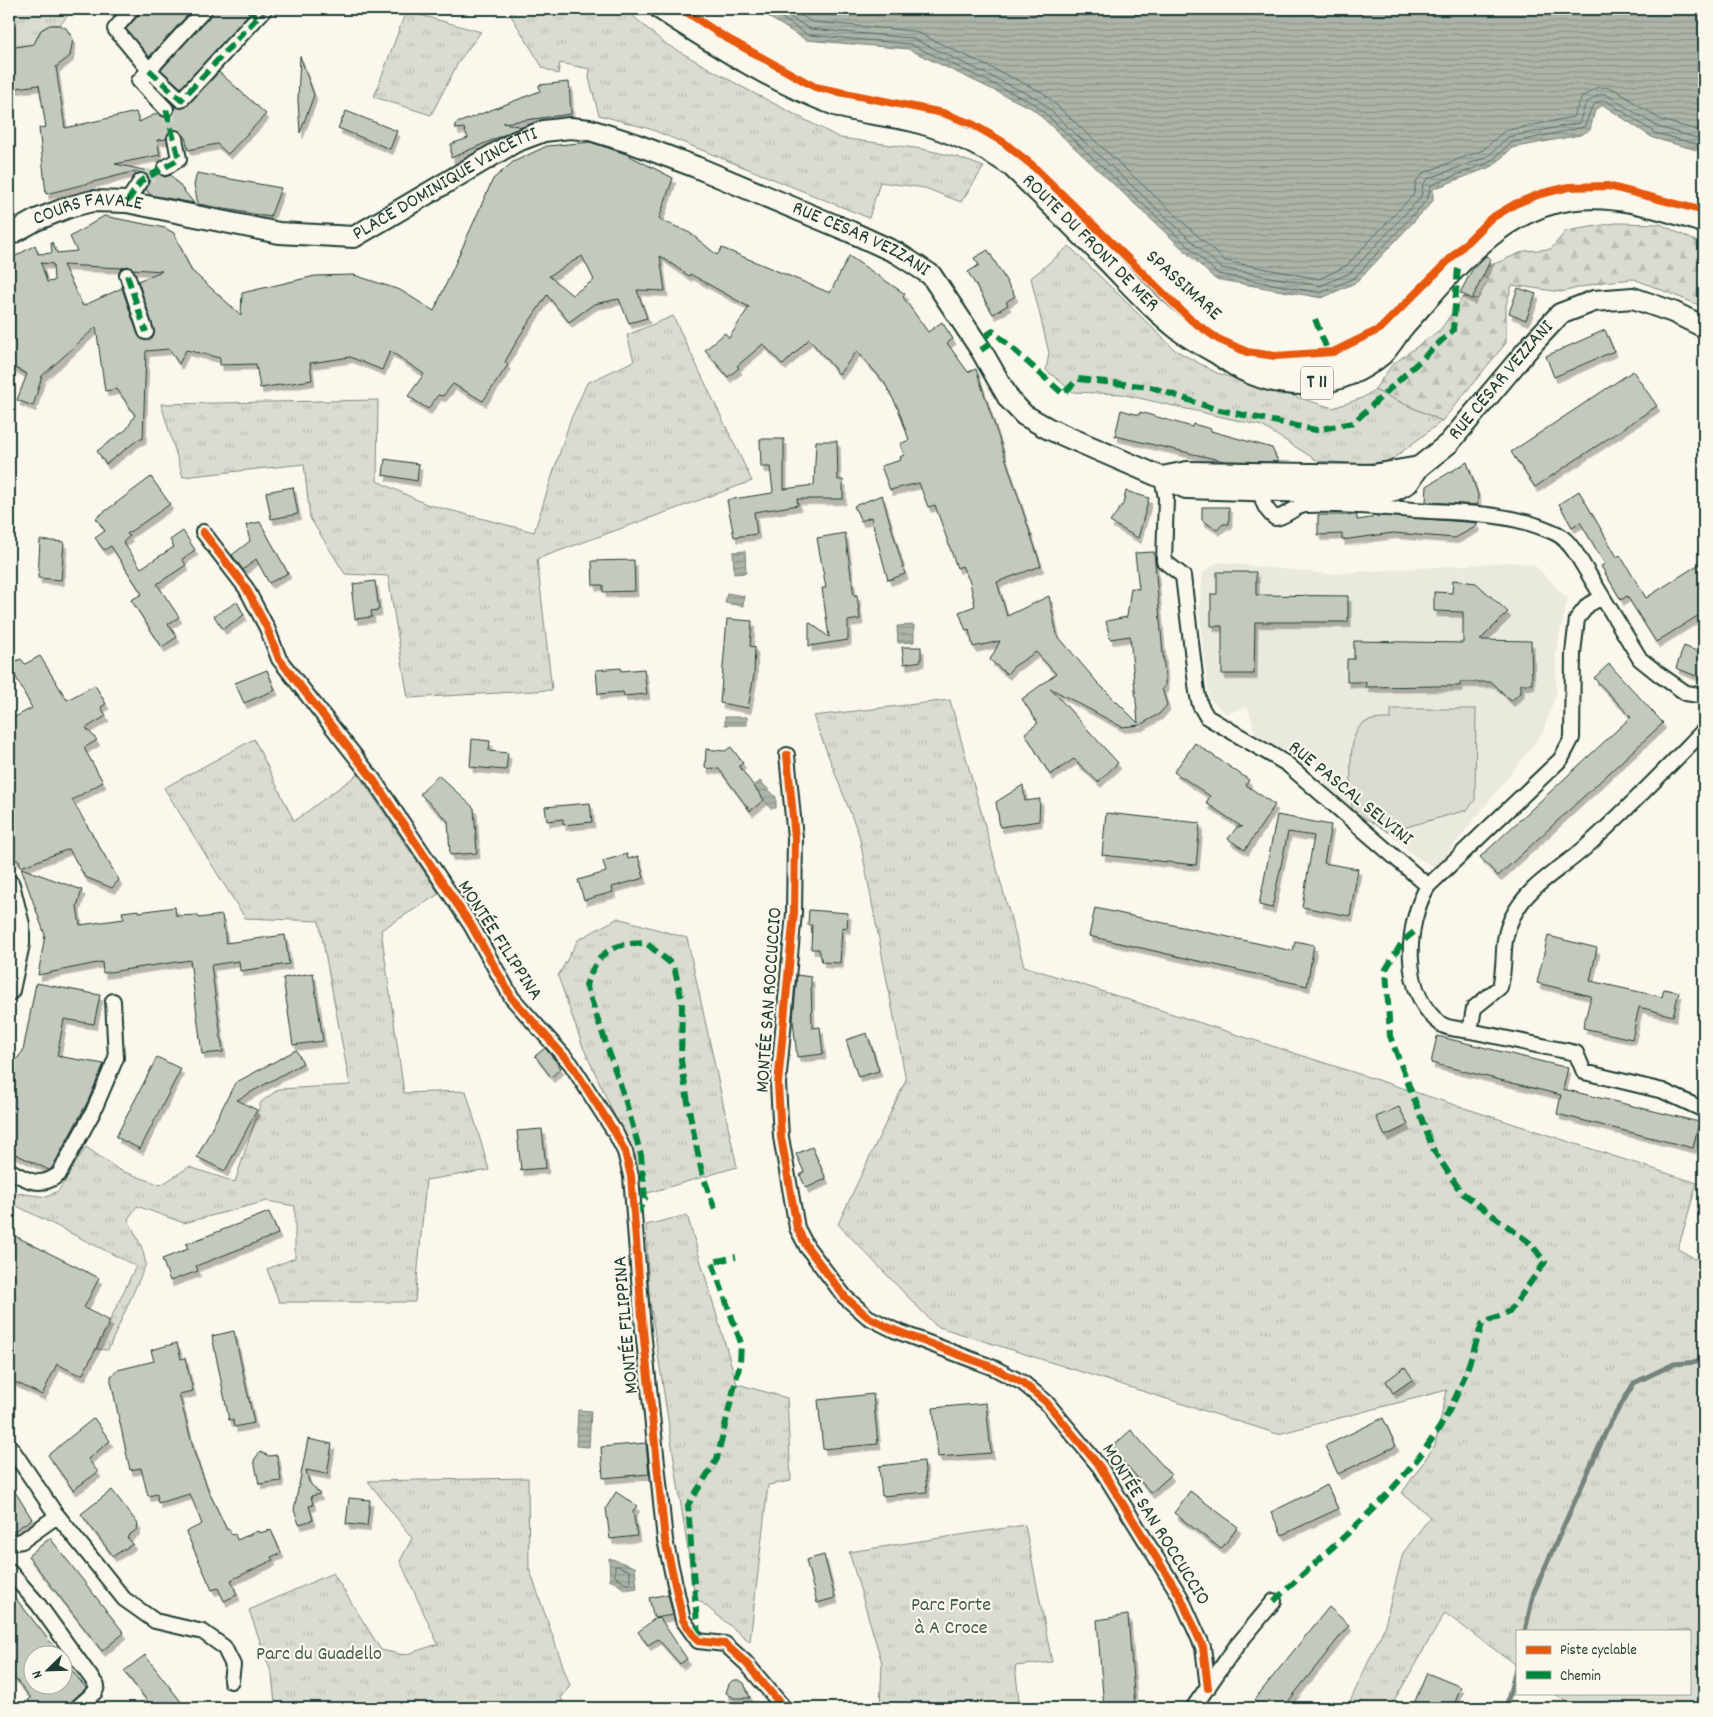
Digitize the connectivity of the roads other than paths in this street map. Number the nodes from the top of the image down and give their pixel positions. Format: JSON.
{"nodes":[{"id":1,"x":132,"y":9,"type":"edge"},
{"id":2,"x":205,"y":9,"type":"edge"},
{"id":3,"x":661,"y":9,"type":"edge"},
{"id":4,"x":257,"y":12,"type":"edge"},
{"id":5,"x":149,"y":70,"type":"junction"},
{"id":6,"x":166,"y":109,"type":"tunnel mouth"},
{"id":7,"x":175,"y":138,"type":"tunnel mouth"},
{"id":8,"x":632,"y":143,"type":"joint"},
{"id":9,"x":165,"y":168,"type":"tunnel mouth"},
{"id":10,"x":141,"y":181,"type":"tunnel mouth"},
{"id":11,"x":127,"y":202,"type":"junction"},
{"id":12,"x":171,"y":212,"type":"joint"},
{"id":13,"x":1704,"y":222,"type":"edge"},
{"id":14,"x":9,"y":235,"type":"edge"},
{"id":15,"x":127,"y":275,"type":"dead end"},
{"id":16,"x":1704,"y":327,"type":"edge"},
{"id":17,"x":146,"y":332,"type":"dead end"},
{"id":18,"x":1162,"y":477,"type":"junction"},
{"id":19,"x":1262,"y":482,"type":"junction"},
{"id":20,"x":203,"y":532,"type":"dead end"},
{"id":21,"x":1602,"y":597,"type":"junction"},
{"id":22,"x":1704,"y":696,"type":"edge"},
{"id":23,"x":1704,"y":730,"type":"edge"},
{"id":24,"x":787,"y":756,"type":"dead end"},
{"id":25,"x":9,"y":885,"type":"edge"},
{"id":26,"x":1428,"y":886,"type":"junction"},
{"id":27,"x":9,"y":990,"type":"edge"},
{"id":28,"x":113,"y":1001,"type":"dead end"},
{"id":29,"x":1470,"y":1031,"type":"junction"},
{"id":30,"x":1704,"y":1110,"type":"edge"},
{"id":31,"x":9,"y":1170,"type":"edge"},
{"id":32,"x":9,"y":1445,"type":"edge"},
{"id":33,"x":58,"y":1516,"type":"junction"},
{"id":34,"x":9,"y":1543,"type":"edge"},
{"id":35,"x":9,"y":1571,"type":"edge"},
{"id":36,"x":1274,"y":1601,"type":"dead end"},
{"id":37,"x":231,"y":1681,"type":"dead end"},
{"id":38,"x":1208,"y":1688,"type":"junction"},
{"id":39,"x":77,"y":1708,"type":"edge"},
{"id":40,"x":784,"y":1708,"type":"edge"},
{"id":41,"x":1194,"y":1708,"type":"edge"}],
"edges":[{"from":1,"to":5,"type":"street"},
{"from":2,"to":5,"type":"street"},
{"from":3,"to":13,"type":"main road","name":"ROUTE DU FRONT DE MER","number":"T 11"},
{"from":4,"to":5,"type":"street"},
{"from":5,"to":6,"type":"street"},
{"from":7,"to":9,"type":"street"},
{"from":8,"to":12,"type":"main road","name":"PLACE DOMINIQUE VINCETTI"},
{"from":8,"to":18,"type":"main road","name":"RUE CÉSAR VEZZANI"},
{"from":10,"to":11,"type":"street"},
{"from":11,"to":12,"type":"main road","name":"COURS FAVALE"},
{"from":11,"to":14,"type":"main road","name":"COURS FAVALE"},
{"from":15,"to":17,"type":"street"},
{"from":16,"to":19,"type":"main road","name":"RUE CÉSAR VEZZANI"},
{"from":18,"to":19,"type":"main road","name":"RUE CÉSAR VEZZANI"},
{"from":18,"to":26,"type":"street","name":"RUE PASCAL SELVINI"},
{"from":19,"to":21,"type":"street"},
{"from":20,"to":40,"type":"street","name":"MONTÉE FILIPPINA"},
{"from":21,"to":22,"type":"street"},
{"from":21,"to":26,"type":"street"},
{"from":23,"to":29,"type":"street"},
{"from":24,"to":38,"type":"street","name":"MONTÉE SAN ROCCUCCIO"},
{"from":25,"to":27,"type":"main road"},
{"from":26,"to":29,"type":"street"},
{"from":28,"to":31,"type":"street"},
{"from":29,"to":30,"type":"street"},
{"from":32,"to":33,"type":"street"},
{"from":33,"to":34,"type":"street"},
{"from":33,"to":37,"type":"street"},
{"from":35,"to":39,"type":"street"},
{"from":36,"to":38,"type":"street"},
{"from":38,"to":41,"type":"street"}]}
